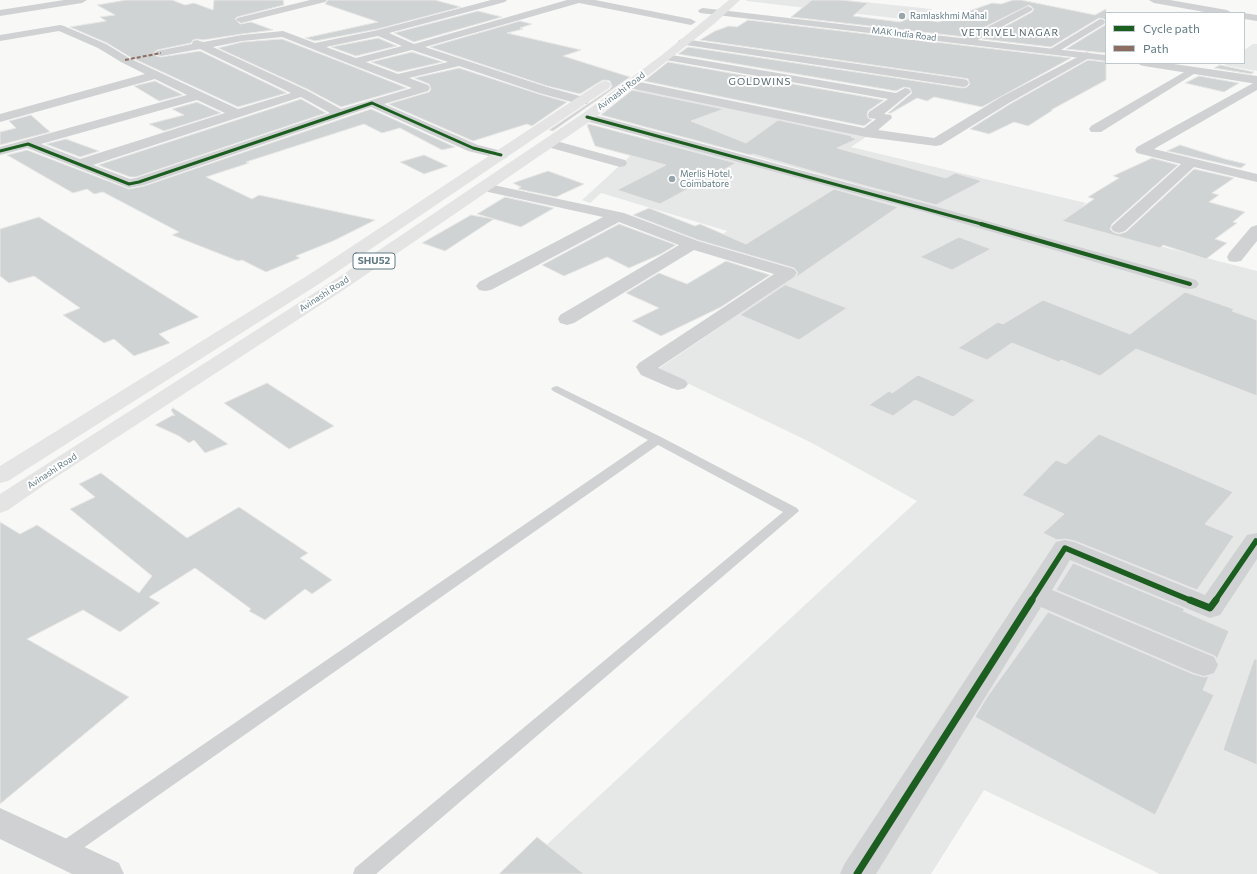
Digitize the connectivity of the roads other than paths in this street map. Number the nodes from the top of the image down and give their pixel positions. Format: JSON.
{"nodes":[{"id":1,"x":82,"y":0,"type":"edge"},
{"id":2,"x":322,"y":0,"type":"edge"},
{"id":3,"x":502,"y":0,"type":"edge"},
{"id":4,"x":577,"y":0,"type":"edge"},
{"id":5,"x":580,"y":0,"type":"edge"},
{"id":6,"x":735,"y":0,"type":"edge"},
{"id":7,"x":1154,"y":0,"type":"edge"},
{"id":8,"x":1195,"y":0,"type":"edge"},
{"id":9,"x":1183,"y":6,"type":"junction"},
{"id":10,"x":718,"y":7,"type":"edge"},
{"id":11,"x":1028,"y":10,"type":"dead end"},
{"id":12,"x":1221,"y":12,"type":"edge"},
{"id":13,"x":697,"y":16,"type":"junction"},
{"id":14,"x":1245,"y":16,"type":"edge"},
{"id":15,"x":1257,"y":18,"type":"edge"},
{"id":16,"x":5,"y":19,"type":"edge"},
{"id":17,"x":241,"y":20,"type":"dead end"},
{"id":18,"x":1100,"y":22,"type":"dead end"},
{"id":19,"x":28,"y":33,"type":"junction"},
{"id":20,"x":379,"y":33,"type":"junction"},
{"id":21,"x":190,"y":37,"type":"dead end"},
{"id":22,"x":0,"y":38,"type":"edge"},
{"id":23,"x":683,"y":42,"type":"junction"},
{"id":24,"x":968,"y":42,"type":"junction"},
{"id":25,"x":200,"y":46,"type":"junction"},
{"id":26,"x":315,"y":46,"type":"junction"},
{"id":27,"x":413,"y":47,"type":"junction"},
{"id":28,"x":1052,"y":51,"type":"junction"},
{"id":29,"x":161,"y":53,"type":"dead end"},
{"id":30,"x":1086,"y":55,"type":"junction"},
{"id":31,"x":666,"y":57,"type":"junction"},
{"id":32,"x":1105,"y":58,"type":"edge"},
{"id":33,"x":354,"y":62,"type":"junction"},
{"id":34,"x":458,"y":63,"type":"junction"},
{"id":35,"x":1151,"y":64,"type":"edge"},
{"id":36,"x":1193,"y":70,"type":"junction"},
{"id":37,"x":156,"y":75,"type":"junction"},
{"id":38,"x":925,"y":77,"type":"junction"},
{"id":39,"x":397,"y":78,"type":"junction"},
{"id":40,"x":1257,"y":80,"type":"edge"},
{"id":41,"x":963,"y":83,"type":"dead end"},
{"id":42,"x":630,"y":84,"type":"junction"},
{"id":43,"x":1257,"y":85,"type":"edge"},
{"id":44,"x":302,"y":93,"type":"junction"},
{"id":45,"x":200,"y":95,"type":"junction"},
{"id":46,"x":898,"y":97,"type":"junction"},
{"id":47,"x":584,"y":101,"type":"junction"},
{"id":48,"x":52,"y":103,"type":"junction"},
{"id":49,"x":372,"y":103,"type":"junction"},
{"id":50,"x":338,"y":113,"type":"junction"},
{"id":51,"x":237,"y":114,"type":"junction"},
{"id":52,"x":587,"y":117,"type":"junction"},
{"id":53,"x":0,"y":118,"type":"edge"},
{"id":54,"x":102,"y":123,"type":"junction"},
{"id":55,"x":1096,"y":129,"type":"dead end"},
{"id":56,"x":866,"y":133,"type":"junction"},
{"id":57,"x":549,"y":143,"type":"junction"},
{"id":58,"x":28,"y":144,"type":"junction"},
{"id":59,"x":0,"y":151,"type":"edge"},
{"id":60,"x":501,"y":155,"type":"junction"},
{"id":61,"x":1190,"y":163,"type":"junction"},
{"id":62,"x":80,"y":164,"type":"junction"},
{"id":63,"x":620,"y":164,"type":"dead end"},
{"id":64,"x":1257,"y":178,"type":"edge"},
{"id":65,"x":484,"y":187,"type":"junction"},
{"id":66,"x":618,"y":216,"type":"junction"},
{"id":67,"x":1119,"y":228,"type":"dead end"},
{"id":68,"x":1257,"y":230,"type":"edge"},
{"id":69,"x":692,"y":244,"type":"junction"},
{"id":70,"x":1235,"y":257,"type":"dead end"},
{"id":71,"x":1190,"y":284,"type":"dead end"},
{"id":72,"x":485,"y":286,"type":"dead end"},
{"id":73,"x":567,"y":319,"type":"dead end"},
{"id":74,"x":678,"y":384,"type":"dead end"},
{"id":75,"x":557,"y":389,"type":"dead end"},
{"id":76,"x":657,"y":440,"type":"junction"},
{"id":77,"x":0,"y":476,"type":"edge"},
{"id":78,"x":0,"y":505,"type":"edge"},
{"id":79,"x":1256,"y":542,"type":"edge"},
{"id":80,"x":1036,"y":594,"type":"junction"},
{"id":81,"x":1204,"y":665,"type":"dead end"},
{"id":82,"x":0,"y":823,"type":"edge"},
{"id":83,"x":61,"y":853,"type":"junction"},
{"id":84,"x":107,"y":874,"type":"edge"},
{"id":85,"x":362,"y":874,"type":"edge"},
{"id":86,"x":856,"y":874,"type":"edge"}],
"edges":[{"from":1,"to":16,"type":"street"},
{"from":2,"to":17,"type":"street"},
{"from":3,"to":20,"type":"street"},
{"from":4,"to":27,"type":"street"},
{"from":5,"to":13,"type":"street"},
{"from":6,"to":10,"type":"main road","name":"Avinashi Road","number":"SHU52"},
{"from":7,"to":9,"type":"street"},
{"from":8,"to":9,"type":"street"},
{"from":9,"to":12,"type":"street"},
{"from":10,"to":13,"type":"main road","name":"Avinashi Road","number":"SHU52"},
{"from":10,"to":23,"type":"main road","name":"Avinashi Road","number":"SHU52"},
{"from":10,"to":24,"type":"street","name":"MAK India Road"},
{"from":11,"to":24,"type":"street"},
{"from":13,"to":47,"type":"main road","name":"Avinashi Road","number":"SHU52"},
{"from":14,"to":15,"type":"street"},
{"from":16,"to":19,"type":"street"},
{"from":18,"to":28,"type":"street"},
{"from":19,"to":22,"type":"street"},
{"from":19,"to":37,"type":"street"},
{"from":20,"to":26,"type":"street"},
{"from":20,"to":27,"type":"street"},
{"from":21,"to":25,"type":"street"},
{"from":23,"to":31,"type":"main road","name":"Avinashi Road","number":"SHU52"},
{"from":23,"to":38,"type":"street"},
{"from":24,"to":28,"type":"street","name":"MAK India Road"},
{"from":25,"to":26,"type":"street"},
{"from":25,"to":29,"type":"street"},
{"from":25,"to":44,"type":"street"},
{"from":26,"to":33,"type":"street"},
{"from":27,"to":33,"type":"street"},
{"from":27,"to":34,"type":"street"},
{"from":28,"to":30,"type":"street","name":"MAK India Road"},
{"from":30,"to":32,"type":"street","name":"MAK India Road"},
{"from":30,"to":56,"type":"street"},
{"from":31,"to":42,"type":"main road","name":"Avinashi Road","number":"SHU52"},
{"from":31,"to":46,"type":"street"},
{"from":33,"to":39,"type":"street"},
{"from":34,"to":39,"type":"street"},
{"from":34,"to":47,"type":"street"},
{"from":35,"to":36,"type":"street"},
{"from":36,"to":40,"type":"street"},
{"from":36,"to":55,"type":"street"},
{"from":37,"to":45,"type":"street"},
{"from":37,"to":48,"type":"street"},
{"from":38,"to":41,"type":"street"},
{"from":38,"to":46,"type":"street"},
{"from":39,"to":49,"type":"street"},
{"from":42,"to":52,"type":"main road","name":"Avinashi Road","number":"SHU52"},
{"from":42,"to":56,"type":"street"},
{"from":43,"to":61,"type":"street"},
{"from":44,"to":50,"type":"street"},
{"from":44,"to":51,"type":"street"},
{"from":45,"to":51,"type":"street"},
{"from":45,"to":54,"type":"street"},
{"from":46,"to":56,"type":"street"},
{"from":47,"to":60,"type":"main road","name":"Avinashi Road","number":"SHU52"},
{"from":48,"to":53,"type":"street"},
{"from":48,"to":54,"type":"street"},
{"from":49,"to":50,"type":"street"},
{"from":49,"to":60,"type":"street"},
{"from":50,"to":62,"type":"street"},
{"from":51,"to":62,"type":"street"},
{"from":52,"to":57,"type":"main road","name":"Avinashi Road","number":"SHU52"},
{"from":52,"to":71,"type":"street"},
{"from":54,"to":58,"type":"street"},
{"from":57,"to":63,"type":"street"},
{"from":57,"to":65,"type":"main road","name":"Avinashi Road","number":"SHU52"},
{"from":58,"to":59,"type":"street"},
{"from":58,"to":62,"type":"street"},
{"from":60,"to":77,"type":"main road","name":"Avinashi Road","number":"SHU52"},
{"from":61,"to":64,"type":"street"},
{"from":61,"to":67,"type":"street"},
{"from":65,"to":66,"type":"street"},
{"from":65,"to":78,"type":"main road","name":"Avinashi Road","number":"SHU52"},
{"from":66,"to":69,"type":"street"},
{"from":66,"to":72,"type":"street"},
{"from":68,"to":70,"type":"street"},
{"from":69,"to":73,"type":"street"},
{"from":69,"to":74,"type":"street"},
{"from":75,"to":76,"type":"lane"},
{"from":76,"to":83,"type":"lane"},
{"from":76,"to":85,"type":"lane"},
{"from":79,"to":80,"type":"street"},
{"from":80,"to":81,"type":"street"},
{"from":80,"to":86,"type":"street"},
{"from":82,"to":83,"type":"street"},
{"from":83,"to":84,"type":"street"}]}
